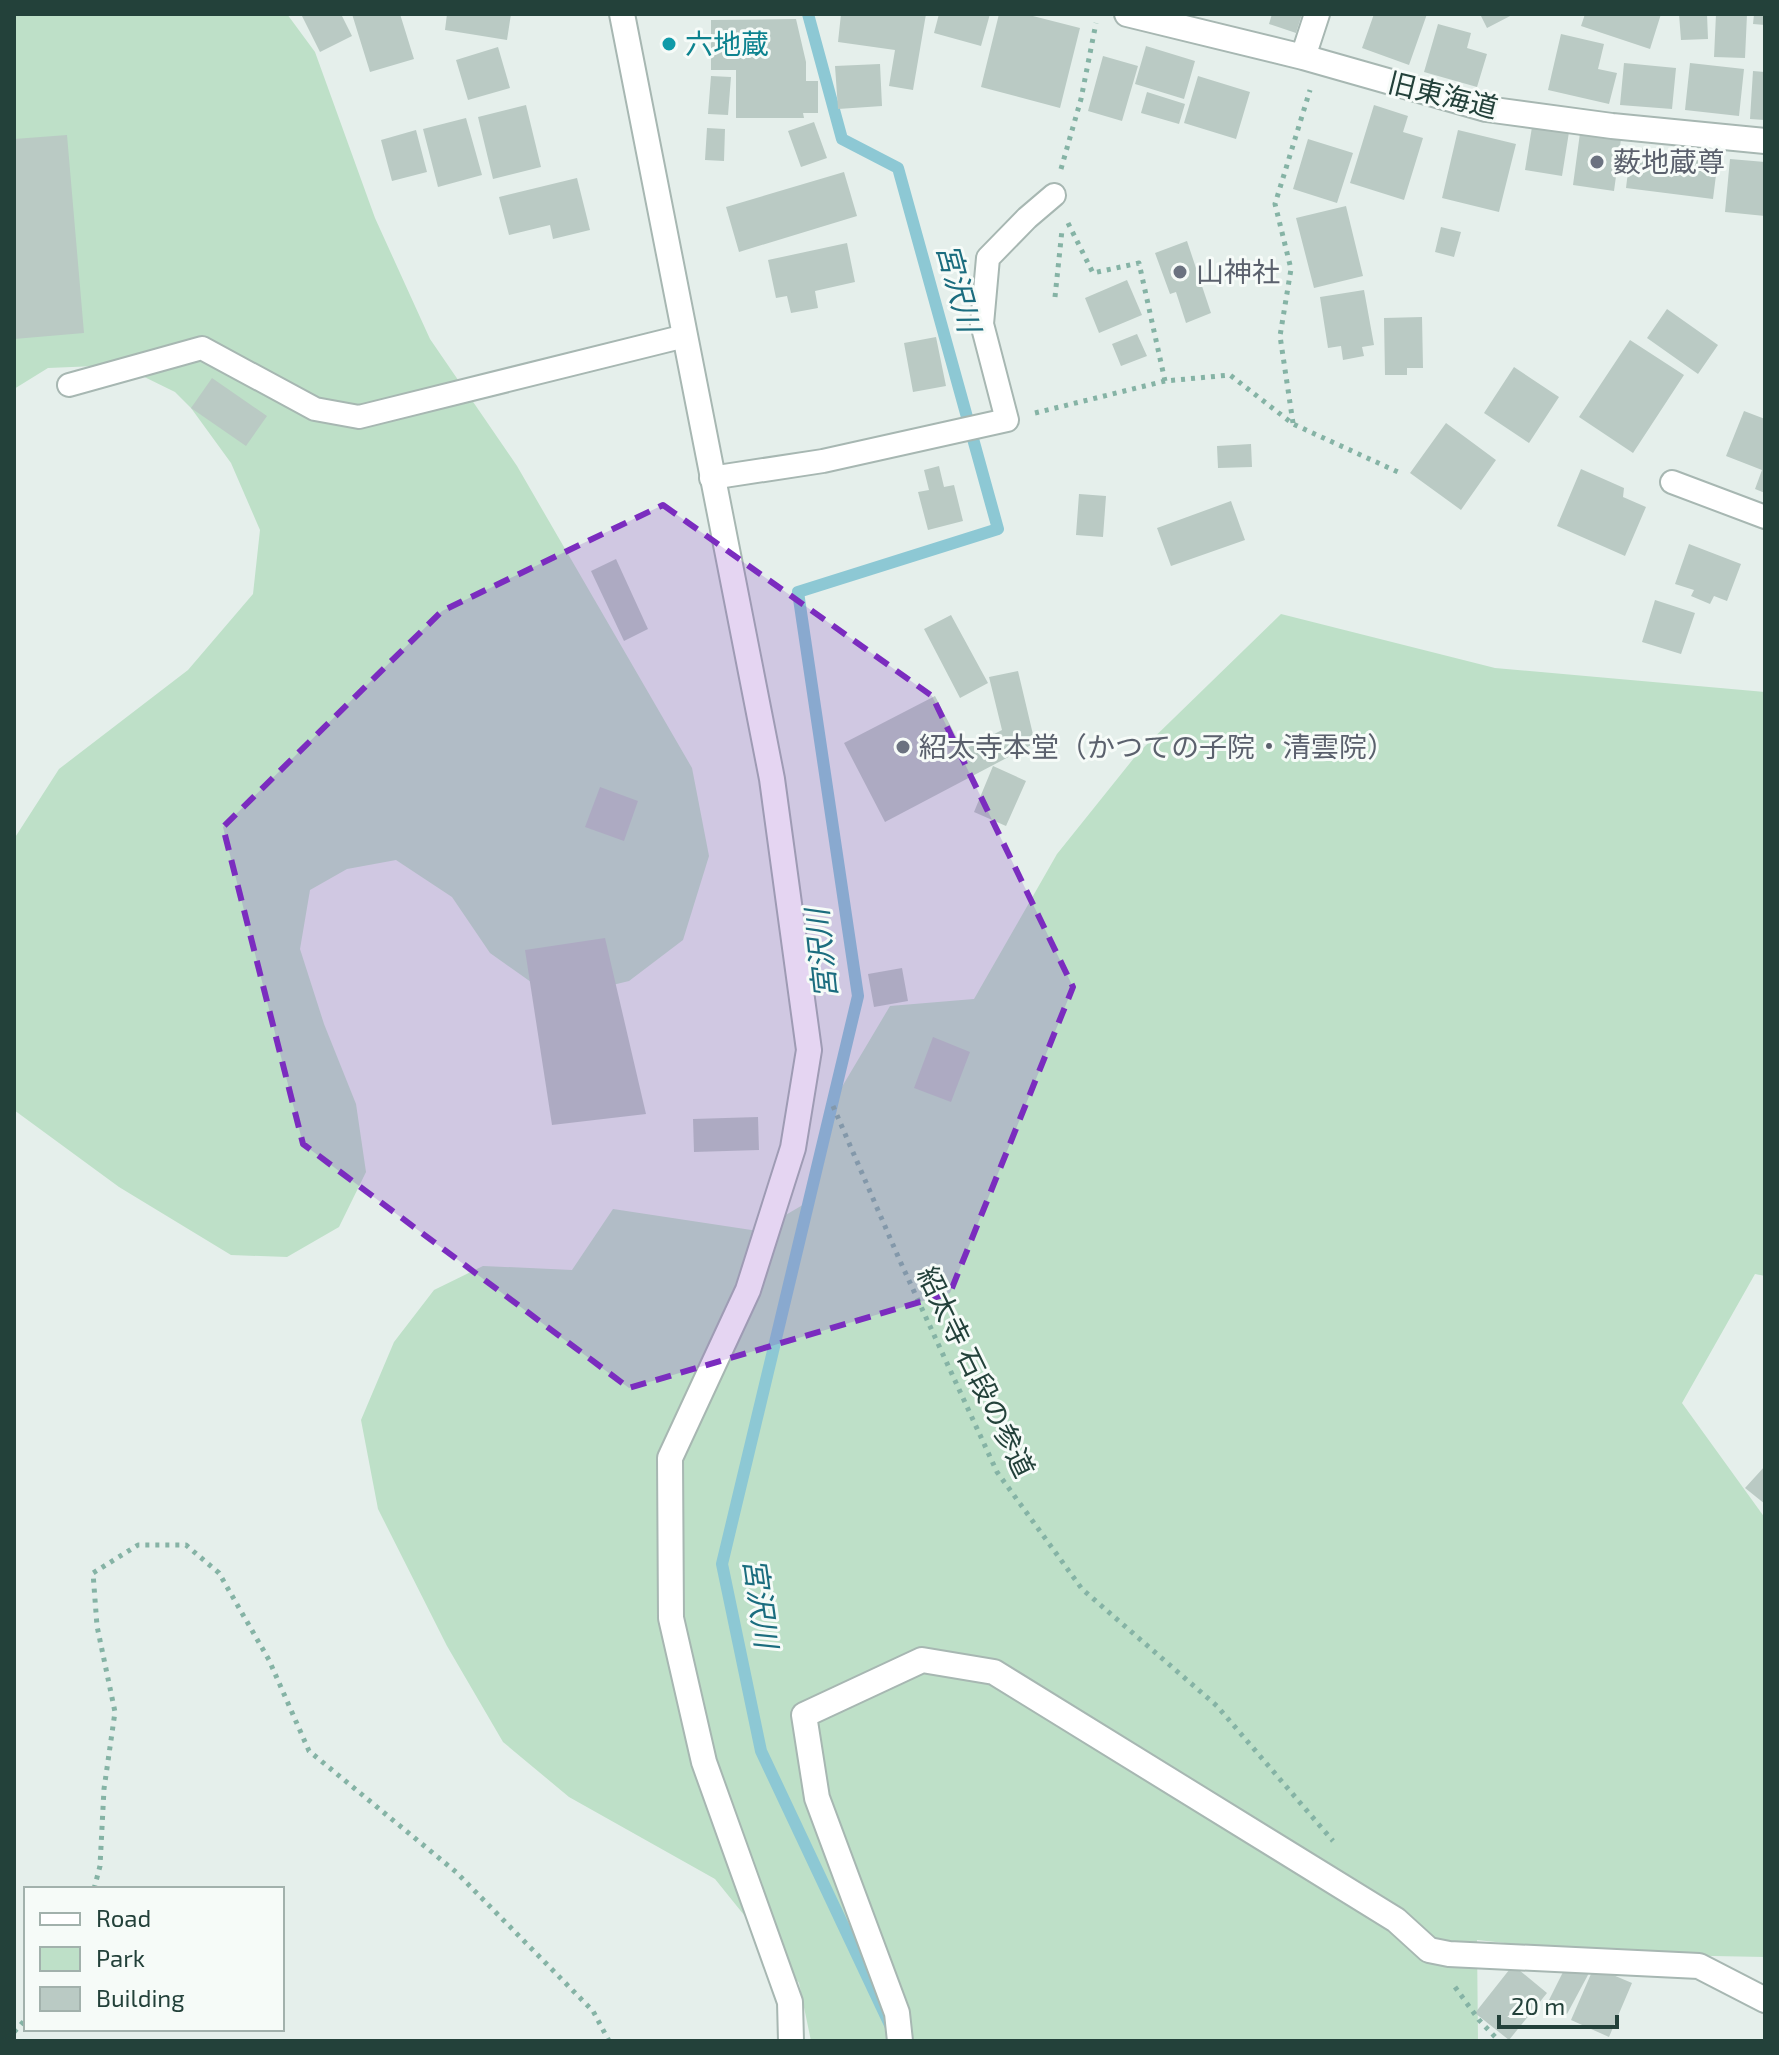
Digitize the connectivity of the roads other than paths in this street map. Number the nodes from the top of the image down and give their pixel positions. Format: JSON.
{"nodes":[{"id":1,"x":622,"y":14,"type":"edge"},
{"id":2,"x":1127,"y":14,"type":"edge"},
{"id":3,"x":1317,"y":14,"type":"edge"},
{"id":4,"x":1311,"y":59,"type":"junction"},
{"id":5,"x":1765,"y":141,"type":"edge"},
{"id":6,"x":1054,"y":195,"type":"road end"},
{"id":7,"x":685,"y":336,"type":"junction"},
{"id":8,"x":69,"y":385,"type":"dead end"},
{"id":9,"x":711,"y":478,"type":"junction"},
{"id":10,"x":1672,"y":482,"type":"dead end"},
{"id":11,"x":1765,"y":517,"type":"edge"},
{"id":12,"x":1765,"y":2000,"type":"edge"},
{"id":13,"x":791,"y":2041,"type":"edge"},
{"id":14,"x":900,"y":2041,"type":"edge"}],
"edges":[{"from":1,"to":7,"type":"street"},
{"from":2,"to":4,"type":"street","name":"旧東海道"},
{"from":3,"to":4,"type":"street"},
{"from":4,"to":5,"type":"street","name":"旧東海道"},
{"from":6,"to":9,"type":"lane"},
{"from":7,"to":8,"type":"lane"},
{"from":7,"to":9,"type":"street"},
{"from":9,"to":13,"type":"street"},
{"from":10,"to":11,"type":"lane"},
{"from":12,"to":14,"type":"street"}]}
